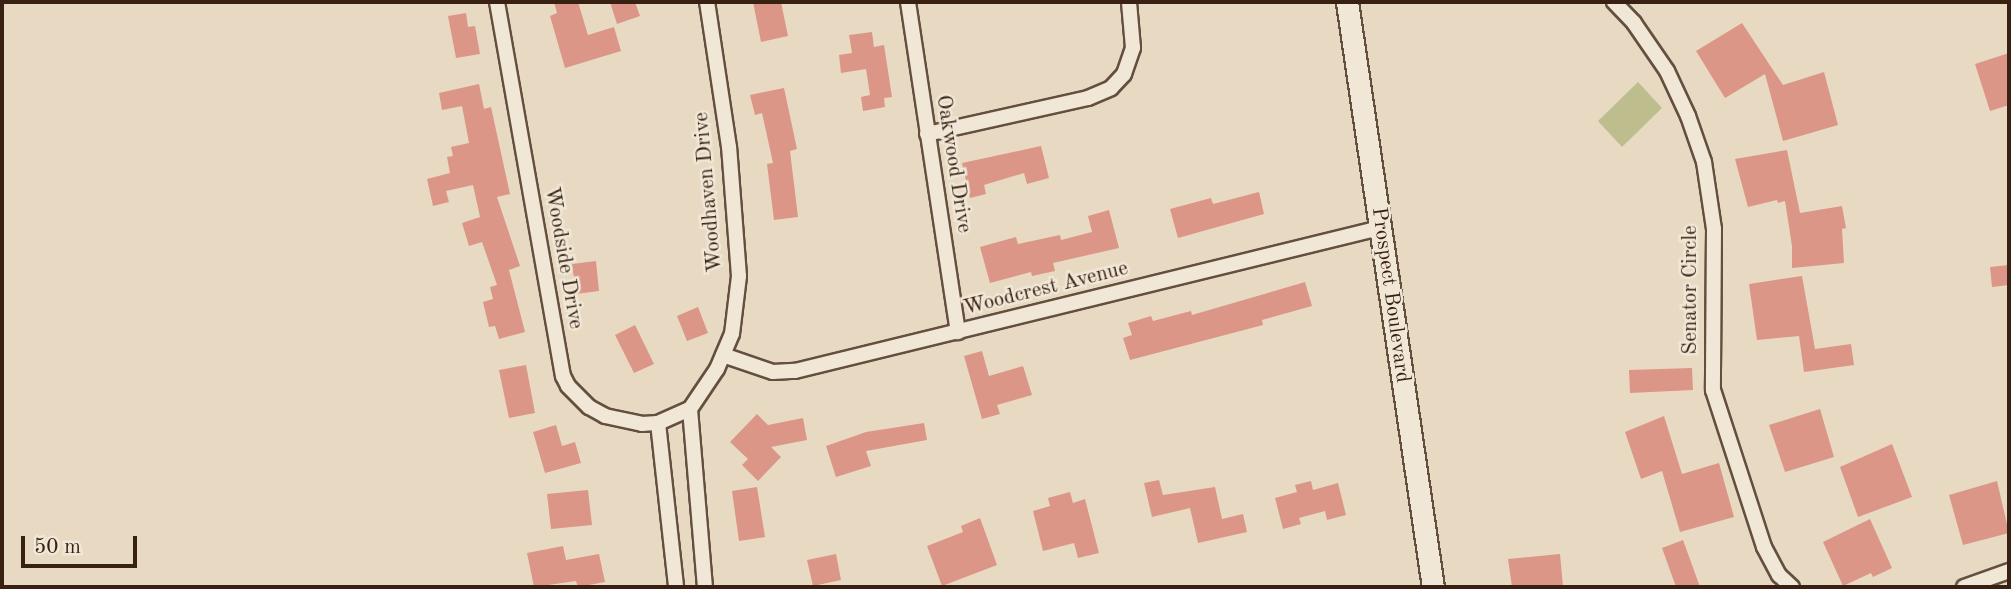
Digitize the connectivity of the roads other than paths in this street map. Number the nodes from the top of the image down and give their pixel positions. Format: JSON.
{"nodes":[{"id":1,"x":496,"y":2,"type":"edge"},
{"id":2,"x":707,"y":2,"type":"edge"},
{"id":3,"x":908,"y":2,"type":"edge"},
{"id":4,"x":1129,"y":2,"type":"edge"},
{"id":5,"x":1346,"y":2,"type":"edge"},
{"id":6,"x":1614,"y":2,"type":"edge"},
{"id":7,"x":927,"y":134,"type":"junction"},
{"id":8,"x":1380,"y":228,"type":"junction"},
{"id":9,"x":958,"y":332,"type":"junction"},
{"id":10,"x":723,"y":355,"type":"junction"},
{"id":11,"x":690,"y":409,"type":"junction"},
{"id":12,"x":658,"y":423,"type":"junction"},
{"id":13,"x":2009,"y":571,"type":"edge"},
{"id":14,"x":676,"y":587,"type":"edge"},
{"id":15,"x":705,"y":587,"type":"edge"},
{"id":16,"x":1429,"y":587,"type":"edge"},
{"id":17,"x":1792,"y":587,"type":"edge"},
{"id":18,"x":1964,"y":587,"type":"edge"}],
"edges":[{"from":1,"to":12,"type":"street","name":"Woodside Drive"},
{"from":2,"to":10,"type":"street","name":"Woodhaven Drive"},
{"from":3,"to":7,"type":"street","name":"Oakwood Drive"},
{"from":4,"to":7,"type":"street"},
{"from":5,"to":8,"type":"main road","name":"Prospect Boulevard"},
{"from":6,"to":17,"type":"street","name":"Senator Circle"},
{"from":7,"to":9,"type":"street","name":"Oakwood Drive"},
{"from":8,"to":9,"type":"street","name":"Woodcrest Avenue"},
{"from":8,"to":16,"type":"main road","name":"Prospect Boulevard"},
{"from":9,"to":10,"type":"street","name":"Woodcrest Avenue"},
{"from":10,"to":11,"type":"street","name":"Woodhaven Drive"},
{"from":11,"to":12,"type":"street","name":"Woodside Drive"},
{"from":11,"to":15,"type":"street"},
{"from":12,"to":14,"type":"street"},
{"from":13,"to":18,"type":"street"}]}
